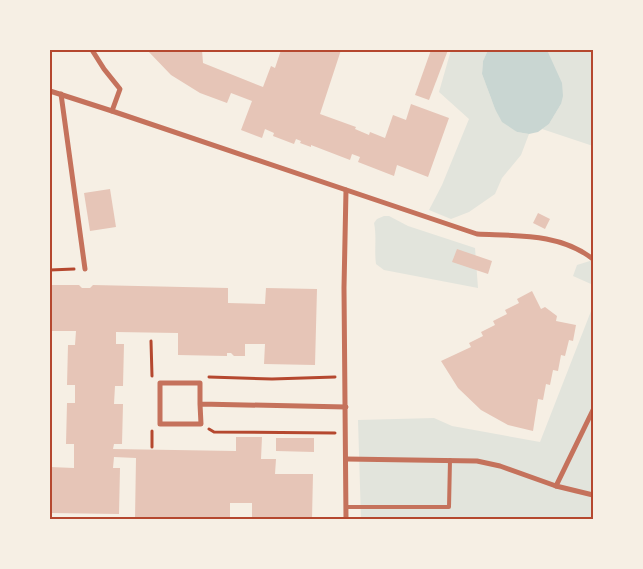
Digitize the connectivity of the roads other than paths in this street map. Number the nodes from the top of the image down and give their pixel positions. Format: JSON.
{"nodes":[{"id":1,"x":92,"y":50,"type":"edge"},
{"id":2,"x":50,"y":91,"type":"edge"},
{"id":3,"x":60,"y":94,"type":"junction"},
{"id":4,"x":112,"y":111,"type":"junction"},
{"id":5,"x":346,"y":190,"type":"junction"},
{"id":6,"x":593,"y":260,"type":"edge"},
{"id":7,"x":85,"y":269,"type":"road end"},
{"id":8,"x":200,"y":404,"type":"junction"},
{"id":9,"x":346,"y":407,"type":"junction"},
{"id":10,"x":593,"y":410,"type":"edge"},
{"id":11,"x":346,"y":459,"type":"junction"},
{"id":12,"x":450,"y":460,"type":"junction"},
{"id":13,"x":556,"y":486,"type":"junction"},
{"id":14,"x":593,"y":495,"type":"edge"},
{"id":15,"x":346,"y":507,"type":"junction"},
{"id":16,"x":346,"y":519,"type":"edge"}],
"edges":[{"from":1,"to":4,"type":"street"},
{"from":2,"to":3,"type":"street"},
{"from":3,"to":4,"type":"street"},
{"from":3,"to":7,"type":"street"},
{"from":4,"to":5,"type":"street"},
{"from":5,"to":6,"type":"street"},
{"from":5,"to":9,"type":"street"},
{"from":8,"to":8,"type":"street"},
{"from":8,"to":9,"type":"street"},
{"from":9,"to":11,"type":"street"},
{"from":10,"to":13,"type":"street"},
{"from":11,"to":12,"type":"street"},
{"from":11,"to":15,"type":"street"},
{"from":12,"to":13,"type":"street"},
{"from":12,"to":15,"type":"lane"},
{"from":13,"to":14,"type":"street"},
{"from":15,"to":16,"type":"street"}]}
